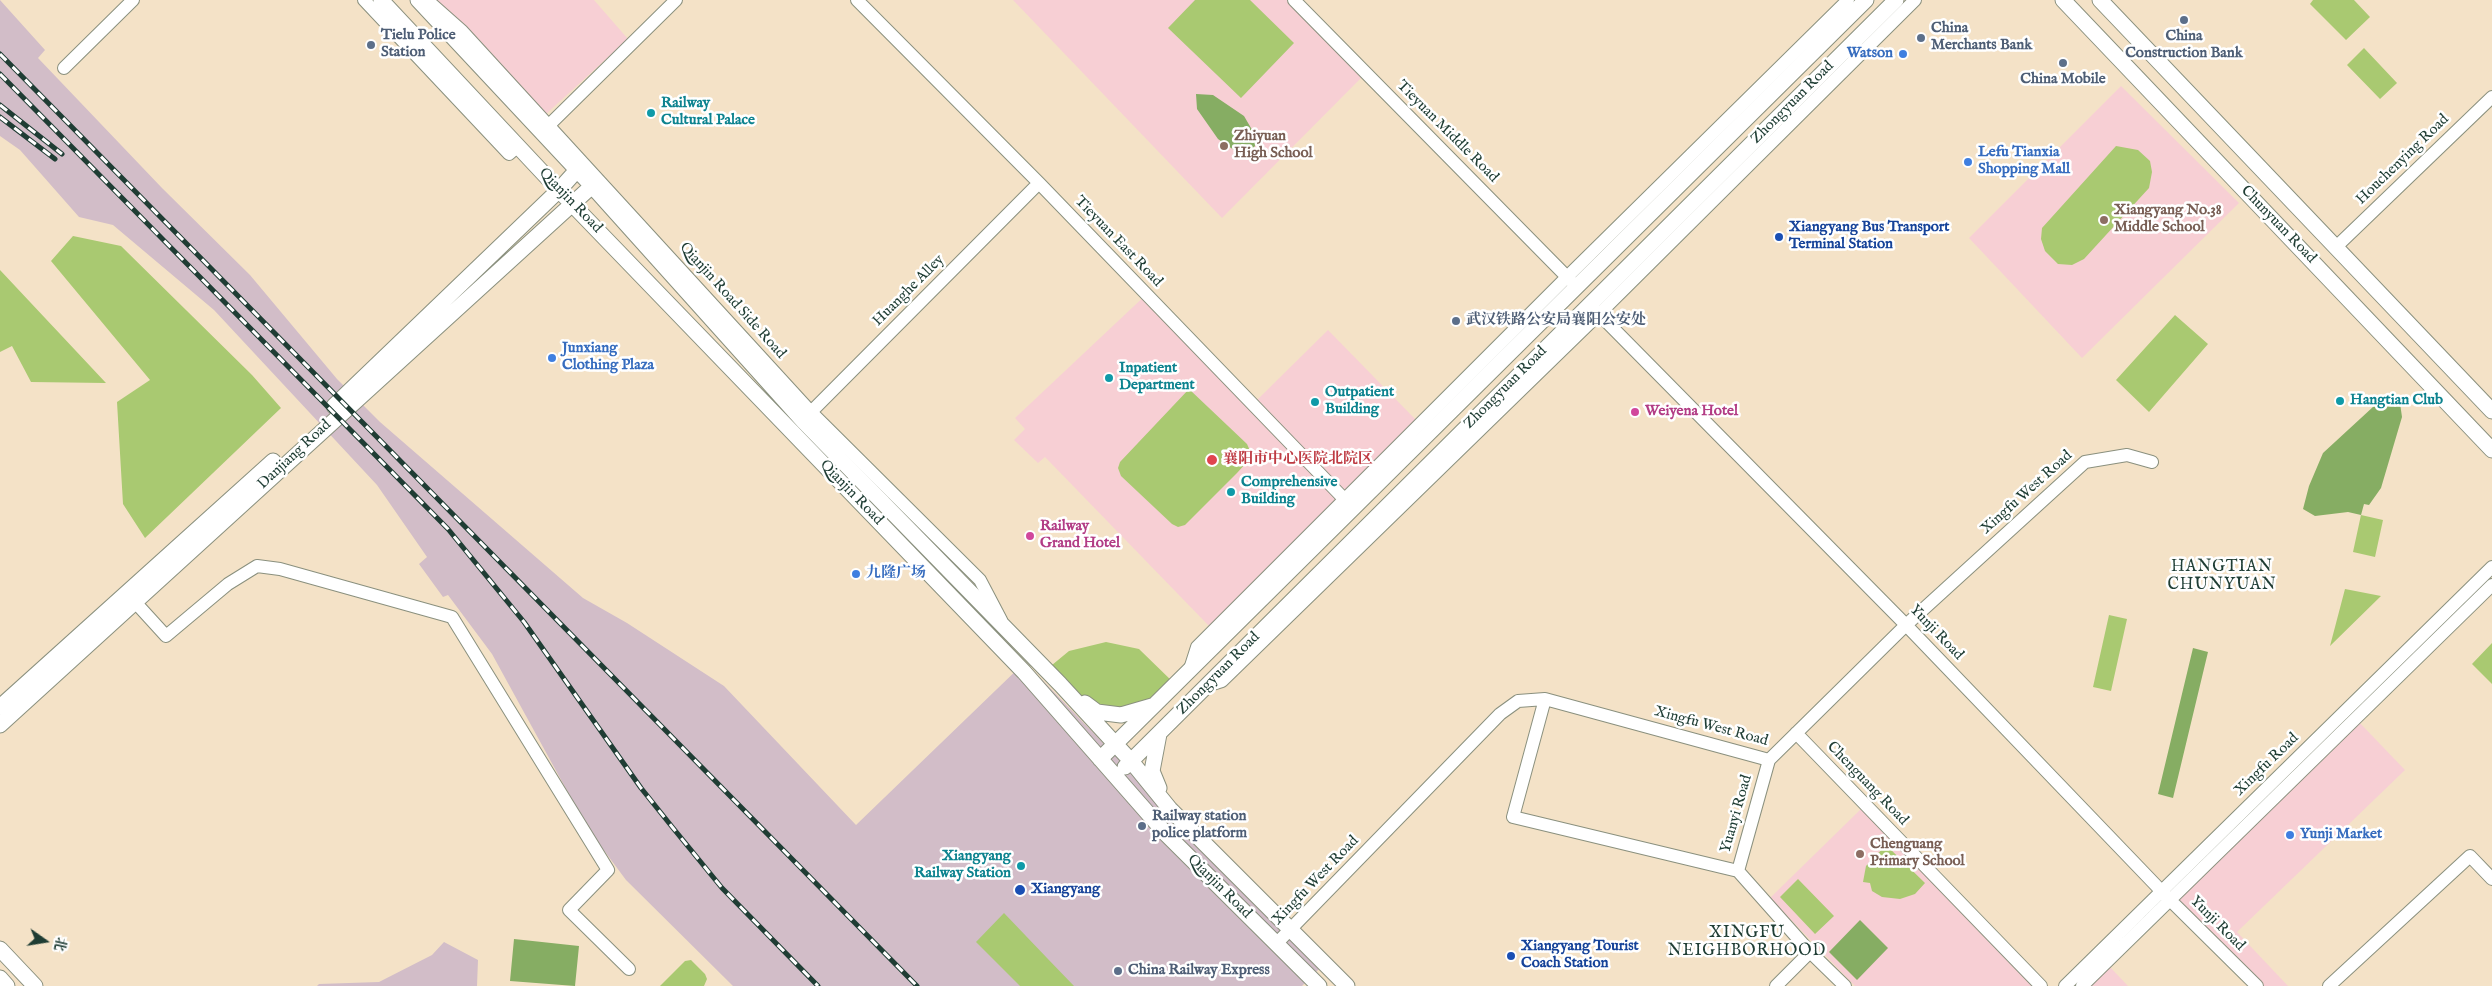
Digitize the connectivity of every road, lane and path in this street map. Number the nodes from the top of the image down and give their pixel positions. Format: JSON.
{"nodes":[{"id":1,"x":133,"y":0,"type":"edge"},
{"id":2,"x":364,"y":0,"type":"edge"},
{"id":3,"x":381,"y":0,"type":"edge"},
{"id":4,"x":418,"y":0,"type":"edge"},
{"id":5,"x":427,"y":0,"type":"edge"},
{"id":6,"x":676,"y":0,"type":"edge"},
{"id":7,"x":1294,"y":0,"type":"edge"},
{"id":8,"x":1848,"y":0,"type":"edge"},
{"id":9,"x":1866,"y":0,"type":"edge"},
{"id":10,"x":1896,"y":0,"type":"edge"},
{"id":11,"x":1915,"y":0,"type":"edge"},
{"id":12,"x":2063,"y":0,"type":"edge"},
{"id":13,"x":2100,"y":0,"type":"edge"},
{"id":14,"x":859,"y":1,"type":"edge"},
{"id":15,"x":64,"y":68,"type":"dead end"},
{"id":16,"x":2492,"y":97,"type":"edge"},
{"id":17,"x":545,"y":129,"type":"junction"},
{"id":18,"x":518,"y":146,"type":"junction"},
{"id":19,"x":577,"y":170,"type":"junction"},
{"id":20,"x":1039,"y":183,"type":"junction"},
{"id":21,"x":592,"y":186,"type":"junction"},
{"id":22,"x":559,"y":190,"type":"junction"},
{"id":23,"x":572,"y":204,"type":"junction"},
{"id":24,"x":2336,"y":247,"type":"junction"},
{"id":25,"x":1572,"y":282,"type":"junction"},
{"id":26,"x":1595,"y":309,"type":"junction"},
{"id":27,"x":2492,"y":411,"type":"edge"},
{"id":28,"x":807,"y":416,"type":"junction"},
{"id":29,"x":2492,"y":450,"type":"edge"},
{"id":30,"x":2152,"y":462,"type":"dead end"},
{"id":31,"x":1349,"y":504,"type":"junction"},
{"id":32,"x":2492,"y":567,"type":"edge"},
{"id":33,"x":2492,"y":584,"type":"edge"},
{"id":34,"x":135,"y":602,"type":"junction"},
{"id":35,"x":1906,"y":625,"type":"junction"},
{"id":36,"x":1060,"y":684,"type":"junction"},
{"id":37,"x":1545,"y":699,"type":"junction"},
{"id":38,"x":1153,"y":705,"type":"junction"},
{"id":39,"x":0,"y":707,"type":"edge"},
{"id":40,"x":0,"y":725,"type":"edge"},
{"id":41,"x":1796,"y":733,"type":"junction"},
{"id":42,"x":1158,"y":734,"type":"junction"},
{"id":43,"x":1115,"y":743,"type":"junction"},
{"id":44,"x":1100,"y":759,"type":"junction"},
{"id":45,"x":1769,"y":760,"type":"junction"},
{"id":46,"x":1131,"y":761,"type":"junction"},
{"id":47,"x":1115,"y":777,"type":"junction"},
{"id":48,"x":1170,"y":809,"type":"junction"},
{"id":49,"x":1738,"y":871,"type":"junction"},
{"id":50,"x":2492,"y":879,"type":"edge"},
{"id":51,"x":2161,"y":891,"type":"junction"},
{"id":52,"x":2170,"y":900,"type":"junction"},
{"id":53,"x":1290,"y":930,"type":"junction"},
{"id":54,"x":1276,"y":944,"type":"junction"},
{"id":55,"x":0,"y":949,"type":"edge"},
{"id":56,"x":1810,"y":952,"type":"junction"},
{"id":57,"x":629,"y":969,"type":"dead end"},
{"id":58,"x":0,"y":978,"type":"edge"},
{"id":59,"x":7,"y":986,"type":"edge"},
{"id":60,"x":35,"y":986,"type":"edge"},
{"id":61,"x":1319,"y":986,"type":"edge"},
{"id":62,"x":1347,"y":986,"type":"edge"},
{"id":63,"x":1776,"y":986,"type":"edge"},
{"id":64,"x":1845,"y":986,"type":"edge"},
{"id":65,"x":2041,"y":986,"type":"edge"},
{"id":66,"x":2065,"y":986,"type":"edge"},
{"id":67,"x":2082,"y":986,"type":"edge"},
{"id":68,"x":2256,"y":986,"type":"edge"},
{"id":69,"x":2329,"y":986,"type":"edge"}],
"edges":[{"from":1,"to":15,"type":"street"},
{"from":2,"to":18,"type":"street"},
{"from":3,"to":18,"type":"main road","name":"Qianjin Road"},
{"from":4,"to":17,"type":"main road","name":"Qianjin Road"},
{"from":5,"to":17,"type":"street","name":"Qianjin Road Side Road"},
{"from":6,"to":17,"type":"street"},
{"from":7,"to":25,"type":"street","name":"Tieyuan Middle Road"},
{"from":8,"to":25,"type":"street"},
{"from":9,"to":25,"type":"main road","name":"Zhongyuan Road"},
{"from":10,"to":26,"type":"main road","name":"Zhongyuan Road"},
{"from":11,"to":26,"type":"street"},
{"from":12,"to":29,"type":"main road","name":"Chunyuan Road"},
{"from":13,"to":24,"type":"main road","name":"Chunyuan Road"},
{"from":14,"to":20,"type":"street","name":"Tieyuan East Road"},
{"from":16,"to":24,"type":"street","name":"Houchenying Road"},
{"from":17,"to":19,"type":"main road","name":"Qianjin Road"},
{"from":17,"to":28,"type":"street","name":"Qianjin Road Side Road"},
{"from":18,"to":22,"type":"main road","name":"Qianjin Road"},
{"from":19,"to":21,"type":"main road","name":"Qianjin Road"},
{"from":19,"to":22,"type":"main road","name":"Danjiang Road"},
{"from":20,"to":28,"type":"street","name":"Huanghe Alley"},
{"from":20,"to":31,"type":"street","name":"Tieyuan East Road"},
{"from":21,"to":23,"type":"main road","name":"Danjiang Road"},
{"from":21,"to":28,"type":"main road","name":"Qianjin Road"},
{"from":22,"to":23,"type":"main road","name":"Qianjin Road"},
{"from":22,"to":39,"type":"main road","name":"Danjiang Road"},
{"from":23,"to":34,"type":"main road","name":"Danjiang Road"},
{"from":23,"to":44,"type":"main road","name":"Qianjin Road"},
{"from":24,"to":27,"type":"main road","name":"Chunyuan Road"},
{"from":25,"to":31,"type":"main road","name":"Zhongyuan Road"},
{"from":26,"to":35,"type":"street","name":"Yunji Road"},
{"from":26,"to":42,"type":"main road","name":"Zhongyuan Road"},
{"from":28,"to":36,"type":"main road","name":"Qianjin Road"},
{"from":30,"to":35,"type":"street","name":"Xingfu West Road"},
{"from":31,"to":38,"type":"main road","name":"Zhongyuan Road"},
{"from":32,"to":51,"type":"street","name":"Xingfu Road"},
{"from":33,"to":52,"type":"street","name":"Xingfu Road"},
{"from":34,"to":40,"type":"main road","name":"Danjiang Road"},
{"from":34,"to":57,"type":"street"},
{"from":35,"to":41,"type":"street","name":"Xingfu West Road"},
{"from":35,"to":51,"type":"street","name":"Yunji Road"},
{"from":36,"to":38,"type":"main road"},
{"from":36,"to":43,"type":"main road","name":"Qianjin Road"},
{"from":37,"to":45,"type":"street","name":"Xingfu West Road"},
{"from":37,"to":49,"type":"street"},
{"from":37,"to":53,"type":"street","name":"Xingfu West Road"},
{"from":38,"to":43,"type":"main road","name":"Zhongyuan Road"},
{"from":41,"to":45,"type":"street","name":"Xingfu West Road"},
{"from":41,"to":65,"type":"street","name":"Chenguang Road"},
{"from":42,"to":46,"type":"main road","name":"Zhongyuan Road"},
{"from":42,"to":48,"type":"main road"},
{"from":43,"to":44,"type":"main road","name":"Zhongyuan Road"},
{"from":43,"to":46,"type":"main road","name":"Qianjin Road"},
{"from":44,"to":47,"type":"main road","name":"Qianjin Road"},
{"from":45,"to":49,"type":"street","name":"Yuanyi Road"},
{"from":46,"to":47,"type":"main road","name":"Zhongyuan Road"},
{"from":46,"to":48,"type":"main road","name":"Qianjin Road"},
{"from":47,"to":54,"type":"main road","name":"Qianjin Road"},
{"from":48,"to":53,"type":"main road","name":"Qianjin Road"},
{"from":49,"to":56,"type":"street","name":"Yuanyi Road"},
{"from":50,"to":69,"type":"street"},
{"from":51,"to":52,"type":"street","name":"Yunji Road"},
{"from":51,"to":66,"type":"street","name":"Xingfu Road"},
{"from":52,"to":67,"type":"street","name":"Xingfu Road"},
{"from":52,"to":68,"type":"street","name":"Yunji Road"},
{"from":53,"to":54,"type":"street","name":"Xingfu West Road"},
{"from":53,"to":62,"type":"main road","name":"Qianjin Road"},
{"from":54,"to":61,"type":"main road","name":"Qianjin Road"},
{"from":55,"to":60,"type":"main road"},
{"from":56,"to":63,"type":"street"},
{"from":56,"to":64,"type":"street","name":"Yuanyi Road"},
{"from":58,"to":59,"type":"main road"}]}
